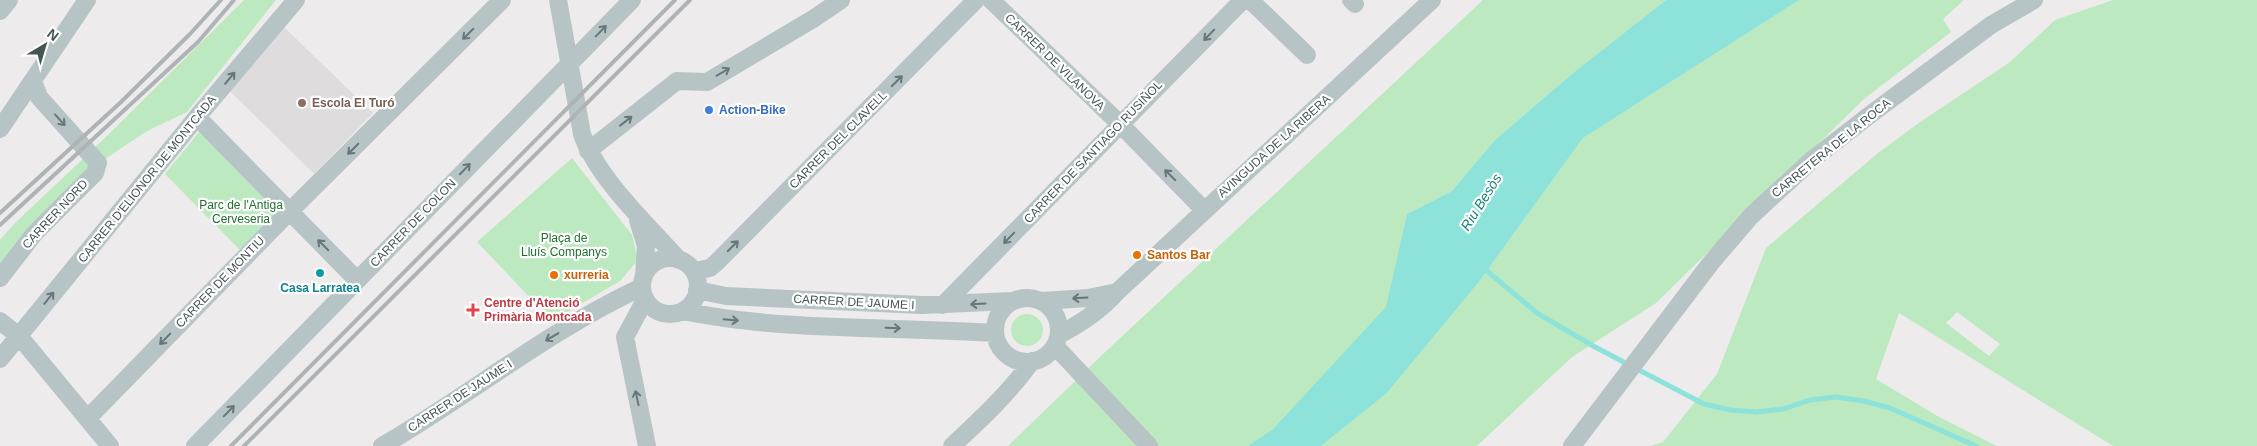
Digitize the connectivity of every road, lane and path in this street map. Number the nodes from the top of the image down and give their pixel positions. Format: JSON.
{"nodes":[{"id":1,"x":9,"y":0,"type":"edge"},
{"id":2,"x":87,"y":0,"type":"edge"},
{"id":3,"x":296,"y":0,"type":"edge"},
{"id":4,"x":502,"y":0,"type":"edge"},
{"id":5,"x":558,"y":0,"type":"edge"},
{"id":6,"x":632,"y":0,"type":"edge"},
{"id":7,"x":841,"y":0,"type":"edge"},
{"id":8,"x":976,"y":0,"type":"edge"},
{"id":9,"x":991,"y":0,"type":"edge"},
{"id":10,"x":1243,"y":0,"type":"edge"},
{"id":11,"x":1250,"y":0,"type":"edge"},
{"id":12,"x":1432,"y":0,"type":"edge"},
{"id":13,"x":2034,"y":0,"type":"edge"},
{"id":14,"x":0,"y":11,"type":"edge"},
{"id":15,"x":1307,"y":55,"type":"dead end"},
{"id":16,"x":570,"y":63,"type":"junction"},
{"id":17,"x":33,"y":81,"type":"junction"},
{"id":18,"x":197,"y":117,"type":"junction"},
{"id":19,"x":1121,"y":125,"type":"junction"},
{"id":20,"x":0,"y":129,"type":"edge"},
{"id":21,"x":588,"y":151,"type":"junction"},
{"id":22,"x":1204,"y":210,"type":"junction"},
{"id":23,"x":290,"y":212,"type":"junction"},
{"id":24,"x":636,"y":212,"type":"junction"},
{"id":25,"x":679,"y":260,"type":"junction"},
{"id":26,"x":694,"y":271,"type":"junction"},
{"id":27,"x":0,"y":278,"type":"edge"},
{"id":28,"x":357,"y":280,"type":"junction"},
{"id":29,"x":643,"y":288,"type":"junction"},
{"id":30,"x":697,"y":290,"type":"junction"},
{"id":31,"x":1117,"y":292,"type":"junction"},
{"id":32,"x":1012,"y":301,"type":"junction"},
{"id":33,"x":1042,"y":301,"type":"junction"},
{"id":34,"x":944,"y":305,"type":"junction"},
{"id":35,"x":683,"y":311,"type":"junction"},
{"id":36,"x":0,"y":321,"type":"edge"},
{"id":37,"x":995,"y":332,"type":"junction"},
{"id":38,"x":19,"y":336,"type":"junction"},
{"id":39,"x":1057,"y":341,"type":"junction"},
{"id":40,"x":0,"y":359,"type":"edge"},
{"id":41,"x":1024,"y":361,"type":"junction"},
{"id":42,"x":88,"y":418,"type":"junction"},
{"id":43,"x":389,"y":444,"type":"edge"},
{"id":44,"x":110,"y":446,"type":"edge"},
{"id":45,"x":195,"y":446,"type":"edge"},
{"id":46,"x":647,"y":446,"type":"edge"},
{"id":47,"x":952,"y":446,"type":"edge"},
{"id":48,"x":1149,"y":446,"type":"edge"},
{"id":49,"x":1572,"y":446,"type":"edge"}],
"edges":[{"from":1,"to":14,"type":"street"},
{"from":2,"to":17,"type":"street"},
{"from":18,"to":3,"type":"street","name":"CARRER D'ELIONOR DE MONTCADA","one_way":true},
{"from":4,"to":23,"type":"street","name":"CARRER DE MONTIU","one_way":true},
{"from":5,"to":16,"type":"street"},
{"from":16,"to":6,"type":"street","name":"CARRER DE COLON","one_way":true},
{"from":21,"to":7,"type":"street","one_way":true},
{"from":26,"to":8,"type":"street","name":"CARRER DEL CLAVELL","one_way":true},
{"from":9,"to":19,"type":"street","name":"CARRER DE VILANOVA"},
{"from":10,"to":19,"type":"street","name":"CARRER DE SANTIAGO RUSIÑOL","one_way":true},
{"from":11,"to":15,"type":"street"},
{"from":12,"to":22,"type":"street","name":"AVINGUDA DE LA RIBERA"},
{"from":13,"to":49,"type":"street","name":"CARRETERA DE LA ROCA"},
{"from":16,"to":21,"type":"street"},
{"from":28,"to":16,"type":"street","name":"CARRER DE COLON","one_way":true},
{"from":17,"to":20,"type":"street"},
{"from":17,"to":27,"type":"street","name":"CARRER NORD","one_way":true},
{"from":18,"to":23,"type":"street"},
{"from":38,"to":18,"type":"street","name":"CARRER D'ELIONOR DE MONTCADA","one_way":true},
{"from":22,"to":19,"type":"street","name":"CARRER DE VILANOVA","one_way":true},
{"from":19,"to":34,"type":"street","name":"CARRER DE SANTIAGO RUSIÑOL","one_way":true},
{"from":21,"to":24,"type":"street"},
{"from":22,"to":31,"type":"street","name":"AVINGUDA DE LA RIBERA"},
{"from":28,"to":23,"type":"street","one_way":true},
{"from":23,"to":42,"type":"street","name":"CARRER DE MONTIU","one_way":true},
{"from":24,"to":25,"type":"street"},
{"from":24,"to":29,"type":"street"},
{"from":25,"to":26,"type":"street"},
{"from":25,"to":29,"type":"street"},
{"from":26,"to":30,"type":"street"},
{"from":45,"to":28,"type":"street","name":"CARRER DE COLON","one_way":true},
{"from":29,"to":35,"type":"street"},
{"from":29,"to":43,"type":"street","name":"CARRER DE JAUME I","one_way":true},
{"from":46,"to":29,"type":"street","one_way":true},
{"from":30,"to":34,"type":"street","name":"CARRER DE JAUME I"},
{"from":30,"to":35,"type":"street"},
{"from":31,"to":33,"type":"street","one_way":true},
{"from":31,"to":39,"type":"street","name":"AVINGUDA DE LA RIBERA"},
{"from":32,"to":33,"type":"street"},
{"from":32,"to":34,"type":"street","name":"CARRER DE JAUME I","one_way":true},
{"from":32,"to":37,"type":"street"},
{"from":33,"to":39,"type":"street"},
{"from":35,"to":37,"type":"street","name":"CARRER DE JAUME I","one_way":true},
{"from":36,"to":38,"type":"street"},
{"from":37,"to":41,"type":"street"},
{"from":38,"to":40,"type":"street","name":"CARRER D'ELIONOR DE MONTCADA"},
{"from":38,"to":42,"type":"street"},
{"from":39,"to":41,"type":"street"},
{"from":39,"to":48,"type":"street"},
{"from":41,"to":47,"type":"street"},
{"from":42,"to":44,"type":"street"}]}
